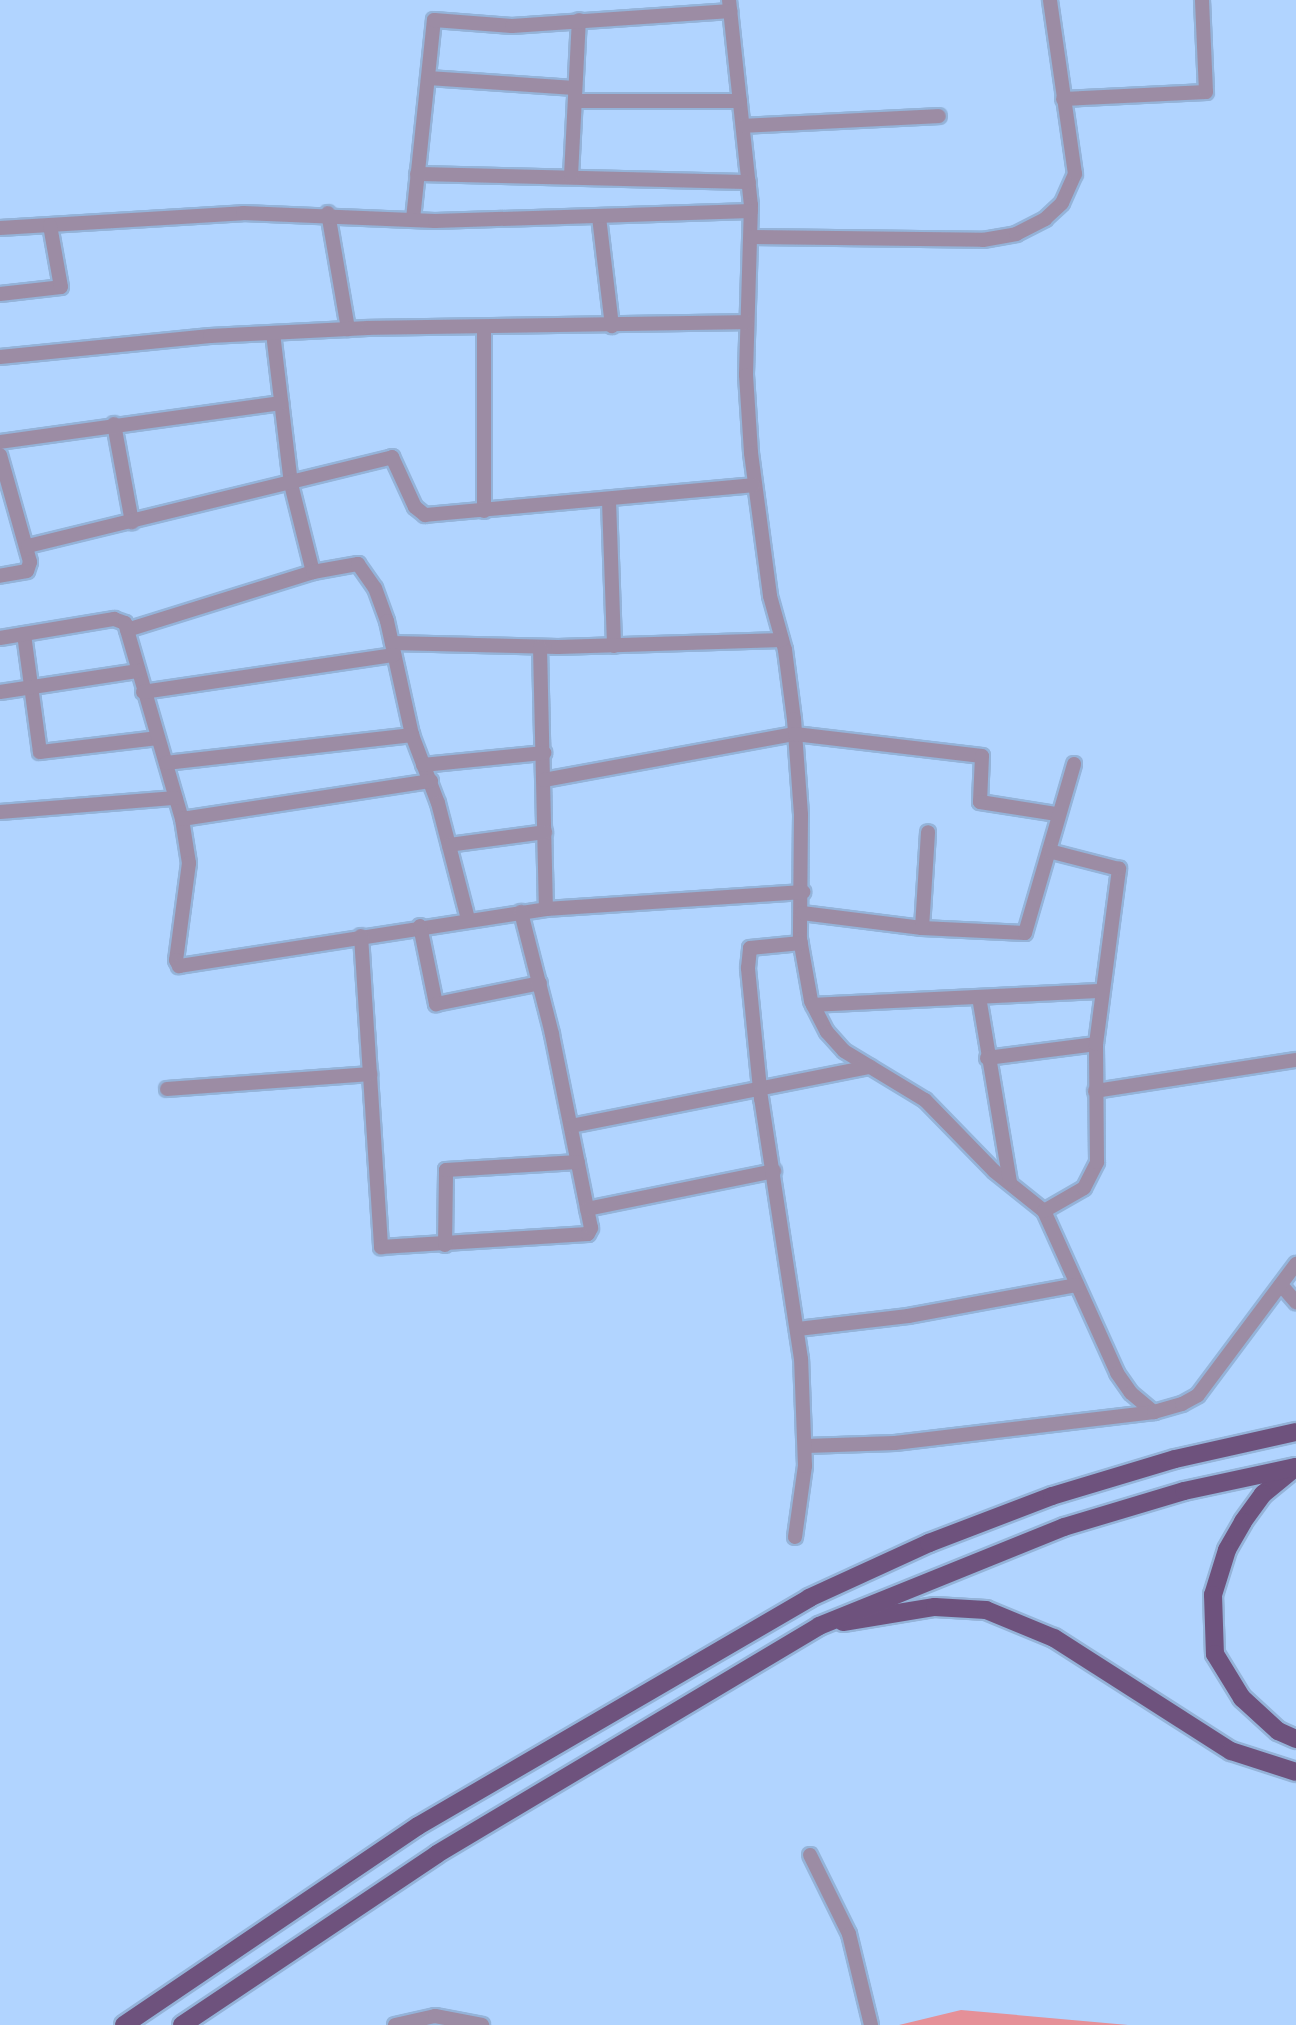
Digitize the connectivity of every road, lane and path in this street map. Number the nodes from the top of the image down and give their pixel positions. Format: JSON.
{"nodes":[{"id":1,"x":1050,"y":0,"type":"edge"},
{"id":2,"x":1202,"y":0,"type":"edge"},
{"id":3,"x":729,"y":5,"type":"edge"},
{"id":4,"x":579,"y":20,"type":"junction"},
{"id":5,"x":428,"y":78,"type":"junction"},
{"id":6,"x":575,"y":94,"type":"junction"},
{"id":7,"x":1063,"y":99,"type":"junction"},
{"id":8,"x":740,"y":101,"type":"junction"},
{"id":9,"x":939,"y":116,"type":"dead end"},
{"id":10,"x":743,"y":126,"type":"junction"},
{"id":11,"x":417,"y":174,"type":"junction"},
{"id":12,"x":572,"y":176,"type":"junction"},
{"id":13,"x":749,"y":182,"type":"junction"},
{"id":14,"x":751,"y":211,"type":"junction"},
{"id":15,"x":328,"y":213,"type":"junction"},
{"id":16,"x":599,"y":218,"type":"junction"},
{"id":17,"x":413,"y":219,"type":"junction"},
{"id":18,"x":50,"y":225,"type":"junction"},
{"id":19,"x":0,"y":228,"type":"edge"},
{"id":20,"x":752,"y":237,"type":"junction"},
{"id":21,"x":0,"y":294,"type":"edge"},
{"id":22,"x":747,"y":322,"type":"junction"},
{"id":23,"x":611,"y":326,"type":"junction"},
{"id":24,"x":484,"y":327,"type":"junction"},
{"id":25,"x":348,"y":329,"type":"junction"},
{"id":26,"x":273,"y":333,"type":"junction"},
{"id":27,"x":0,"y":357,"type":"edge"},
{"id":28,"x":281,"y":403,"type":"junction"},
{"id":29,"x":114,"y":424,"type":"junction"},
{"id":30,"x":0,"y":442,"type":"edge"},
{"id":31,"x":0,"y":455,"type":"edge"},
{"id":32,"x":291,"y":484,"type":"junction"},
{"id":33,"x":754,"y":485,"type":"junction"},
{"id":34,"x":609,"y":501,"type":"junction"},
{"id":35,"x":484,"y":511,"type":"junction"},
{"id":36,"x":132,"y":522,"type":"junction"},
{"id":37,"x":28,"y":546,"type":"junction"},
{"id":38,"x":313,"y":572,"type":"junction"},
{"id":39,"x":0,"y":576,"type":"edge"},
{"id":40,"x":127,"y":630,"type":"junction"},
{"id":41,"x":24,"y":634,"type":"junction"},
{"id":42,"x":0,"y":638,"type":"edge"},
{"id":43,"x":782,"y":640,"type":"junction"},
{"id":44,"x":614,"y":646,"type":"junction"},
{"id":45,"x":540,"y":648,"type":"junction"},
{"id":46,"x":393,"y":649,"type":"junction"},
{"id":47,"x":138,"y":671,"type":"junction"},
{"id":48,"x":31,"y":687,"type":"junction"},
{"id":49,"x":0,"y":692,"type":"edge"},
{"id":50,"x":143,"y":692,"type":"junction"},
{"id":51,"x":795,"y":734,"type":"junction"},
{"id":52,"x":412,"y":736,"type":"junction"},
{"id":53,"x":158,"y":738,"type":"junction"},
{"id":54,"x":544,"y":753,"type":"junction"},
{"id":55,"x":166,"y":763,"type":"junction"},
{"id":56,"x":1074,"y":764,"type":"dead end"},
{"id":57,"x":423,"y":765,"type":"junction"},
{"id":58,"x":544,"y":780,"type":"junction"},
{"id":59,"x":430,"y":781,"type":"junction"},
{"id":60,"x":175,"y":798,"type":"junction"},
{"id":61,"x":0,"y":812,"type":"edge"},
{"id":62,"x":1057,"y":814,"type":"junction"},
{"id":63,"x":182,"y":819,"type":"junction"},
{"id":64,"x":545,"y":832,"type":"junction"},
{"id":65,"x":928,"y":832,"type":"dead end"},
{"id":66,"x":449,"y":845,"type":"junction"},
{"id":67,"x":1049,"y":851,"type":"junction"},
{"id":68,"x":803,"y":892,"type":"junction"},
{"id":69,"x":546,"y":909,"type":"junction"},
{"id":70,"x":521,"y":912,"type":"junction"},
{"id":71,"x":802,"y":913,"type":"junction"},
{"id":72,"x":468,"y":919,"type":"junction"},
{"id":73,"x":420,"y":926,"type":"junction"},
{"id":74,"x":922,"y":928,"type":"junction"},
{"id":75,"x":361,"y":936,"type":"junction"},
{"id":76,"x":800,"y":943,"type":"junction"},
{"id":77,"x":540,"y":984,"type":"junction"},
{"id":78,"x":1102,"y":991,"type":"junction"},
{"id":79,"x":979,"y":997,"type":"junction"},
{"id":80,"x":813,"y":1005,"type":"junction"},
{"id":81,"x":1096,"y":1044,"type":"junction"},
{"id":82,"x":987,"y":1058,"type":"junction"},
{"id":83,"x":1296,"y":1060,"type":"edge"},
{"id":84,"x":870,"y":1067,"type":"junction"},
{"id":85,"x":370,"y":1074,"type":"junction"},
{"id":86,"x":760,"y":1088,"type":"junction"},
{"id":87,"x":167,"y":1089,"type":"dead end"},
{"id":88,"x":1095,"y":1091,"type":"junction"},
{"id":89,"x":571,"y":1126,"type":"junction"},
{"id":90,"x":578,"y":1162,"type":"junction"},
{"id":91,"x":774,"y":1171,"type":"junction"},
{"id":92,"x":1010,"y":1182,"type":"junction"},
{"id":93,"x":587,"y":1209,"type":"junction"},
{"id":94,"x":1044,"y":1212,"type":"junction"},
{"id":95,"x":445,"y":1245,"type":"junction"},
{"id":96,"x":1296,"y":1264,"type":"edge"},
{"id":97,"x":1077,"y":1285,"type":"junction"},
{"id":98,"x":1281,"y":1285,"type":"junction"},
{"id":99,"x":1296,"y":1302,"type":"edge"},
{"id":100,"x":797,"y":1329,"type":"junction"},
{"id":101,"x":1154,"y":1412,"type":"junction"},
{"id":102,"x":1296,"y":1432,"type":"edge"},
{"id":103,"x":806,"y":1446,"type":"junction"},
{"id":104,"x":1296,"y":1467,"type":"edge"},
{"id":105,"x":796,"y":1537,"type":"dead end"},
{"id":106,"x":819,"y":1626,"type":"junction"},
{"id":107,"x":1296,"y":1739,"type":"edge"},
{"id":108,"x":1296,"y":1772,"type":"edge"},
{"id":109,"x":810,"y":1855,"type":"dead end"},
{"id":110,"x":124,"y":2025,"type":"edge"},
{"id":111,"x":182,"y":2025,"type":"edge"},
{"id":112,"x":395,"y":2025,"type":"edge"},
{"id":113,"x":482,"y":2025,"type":"edge"},
{"id":114,"x":871,"y":2025,"type":"edge"}],
"edges":[{"from":1,"to":7,"type":"street"},
{"from":2,"to":7,"type":"street"},
{"from":3,"to":4,"type":"street"},
{"from":3,"to":8,"type":"street"},
{"from":4,"to":5,"type":"street"},
{"from":4,"to":6,"type":"street"},
{"from":5,"to":6,"type":"street"},
{"from":5,"to":11,"type":"street"},
{"from":6,"to":8,"type":"street"},
{"from":6,"to":12,"type":"street"},
{"from":7,"to":20,"type":"street"},
{"from":8,"to":10,"type":"street"},
{"from":9,"to":10,"type":"street"},
{"from":10,"to":13,"type":"street"},
{"from":11,"to":12,"type":"street"},
{"from":11,"to":17,"type":"street"},
{"from":12,"to":13,"type":"street"},
{"from":13,"to":14,"type":"street"},
{"from":14,"to":16,"type":"street"},
{"from":14,"to":20,"type":"street"},
{"from":15,"to":17,"type":"street"},
{"from":15,"to":18,"type":"street"},
{"from":15,"to":25,"type":"street"},
{"from":16,"to":17,"type":"street"},
{"from":16,"to":23,"type":"street"},
{"from":18,"to":19,"type":"street"},
{"from":18,"to":21,"type":"street"},
{"from":20,"to":22,"type":"street"},
{"from":22,"to":23,"type":"street"},
{"from":22,"to":33,"type":"street"},
{"from":23,"to":24,"type":"street"},
{"from":24,"to":25,"type":"street"},
{"from":24,"to":35,"type":"street"},
{"from":25,"to":26,"type":"street"},
{"from":26,"to":27,"type":"street"},
{"from":26,"to":28,"type":"street"},
{"from":28,"to":29,"type":"street"},
{"from":28,"to":32,"type":"street"},
{"from":29,"to":30,"type":"street"},
{"from":29,"to":36,"type":"street"},
{"from":31,"to":37,"type":"street"},
{"from":32,"to":35,"type":"street"},
{"from":32,"to":36,"type":"street"},
{"from":32,"to":38,"type":"street"},
{"from":33,"to":34,"type":"street"},
{"from":33,"to":43,"type":"street"},
{"from":34,"to":35,"type":"street"},
{"from":34,"to":44,"type":"street"},
{"from":36,"to":37,"type":"street"},
{"from":37,"to":39,"type":"street"},
{"from":38,"to":40,"type":"street"},
{"from":38,"to":46,"type":"street"},
{"from":40,"to":41,"type":"street"},
{"from":40,"to":47,"type":"street"},
{"from":41,"to":42,"type":"street"},
{"from":41,"to":48,"type":"street"},
{"from":43,"to":44,"type":"street"},
{"from":43,"to":51,"type":"street"},
{"from":44,"to":45,"type":"street"},
{"from":45,"to":46,"type":"street"},
{"from":45,"to":54,"type":"street"},
{"from":46,"to":50,"type":"street"},
{"from":46,"to":52,"type":"street"},
{"from":47,"to":48,"type":"street"},
{"from":47,"to":50,"type":"street"},
{"from":48,"to":49,"type":"street"},
{"from":48,"to":53,"type":"street"},
{"from":50,"to":53,"type":"street"},
{"from":51,"to":58,"type":"street"},
{"from":51,"to":62,"type":"street"},
{"from":51,"to":68,"type":"street"},
{"from":52,"to":55,"type":"street"},
{"from":52,"to":57,"type":"street"},
{"from":53,"to":55,"type":"street"},
{"from":54,"to":57,"type":"street"},
{"from":54,"to":58,"type":"street"},
{"from":55,"to":60,"type":"street"},
{"from":56,"to":62,"type":"street"},
{"from":57,"to":59,"type":"street"},
{"from":58,"to":64,"type":"street"},
{"from":59,"to":63,"type":"street"},
{"from":59,"to":66,"type":"street"},
{"from":60,"to":61,"type":"street"},
{"from":60,"to":63,"type":"street"},
{"from":62,"to":67,"type":"street"},
{"from":63,"to":75,"type":"street"},
{"from":64,"to":66,"type":"street"},
{"from":64,"to":69,"type":"street"},
{"from":65,"to":74,"type":"street"},
{"from":66,"to":72,"type":"street"},
{"from":67,"to":74,"type":"street"},
{"from":67,"to":78,"type":"street"},
{"from":68,"to":69,"type":"street"},
{"from":68,"to":71,"type":"street"},
{"from":69,"to":70,"type":"street"},
{"from":70,"to":72,"type":"street"},
{"from":70,"to":77,"type":"street"},
{"from":71,"to":74,"type":"street"},
{"from":71,"to":76,"type":"street"},
{"from":72,"to":73,"type":"street"},
{"from":73,"to":75,"type":"street"},
{"from":73,"to":77,"type":"street"},
{"from":75,"to":85,"type":"street"},
{"from":76,"to":80,"type":"street"},
{"from":76,"to":86,"type":"street"},
{"from":77,"to":89,"type":"street"},
{"from":78,"to":79,"type":"street"},
{"from":78,"to":81,"type":"street"},
{"from":79,"to":80,"type":"street"},
{"from":79,"to":82,"type":"street"},
{"from":80,"to":84,"type":"street"},
{"from":81,"to":82,"type":"street"},
{"from":81,"to":88,"type":"street"},
{"from":82,"to":92,"type":"street"},
{"from":83,"to":88,"type":"street"},
{"from":84,"to":86,"type":"street"},
{"from":84,"to":92,"type":"street"},
{"from":85,"to":87,"type":"street"},
{"from":85,"to":95,"type":"street"},
{"from":86,"to":89,"type":"street"},
{"from":86,"to":91,"type":"street"},
{"from":88,"to":94,"type":"street"},
{"from":89,"to":90,"type":"street"},
{"from":90,"to":93,"type":"street"},
{"from":90,"to":95,"type":"street"},
{"from":91,"to":93,"type":"street"},
{"from":91,"to":100,"type":"street"},
{"from":92,"to":94,"type":"street"},
{"from":93,"to":95,"type":"street"},
{"from":94,"to":97,"type":"street"},
{"from":96,"to":98,"type":"street"},
{"from":97,"to":100,"type":"street"},
{"from":97,"to":101,"type":"street"},
{"from":98,"to":99,"type":"street"},
{"from":98,"to":101,"type":"street"},
{"from":100,"to":103,"type":"street"},
{"from":101,"to":103,"type":"street"},
{"from":102,"to":110,"type":"main road"},
{"from":103,"to":105,"type":"street"},
{"from":104,"to":106,"type":"main road"},
{"from":104,"to":107,"type":"main road"},
{"from":106,"to":108,"type":"main road"},
{"from":106,"to":111,"type":"main road"},
{"from":109,"to":114,"type":"street"},
{"from":112,"to":113,"type":"street"}]}
